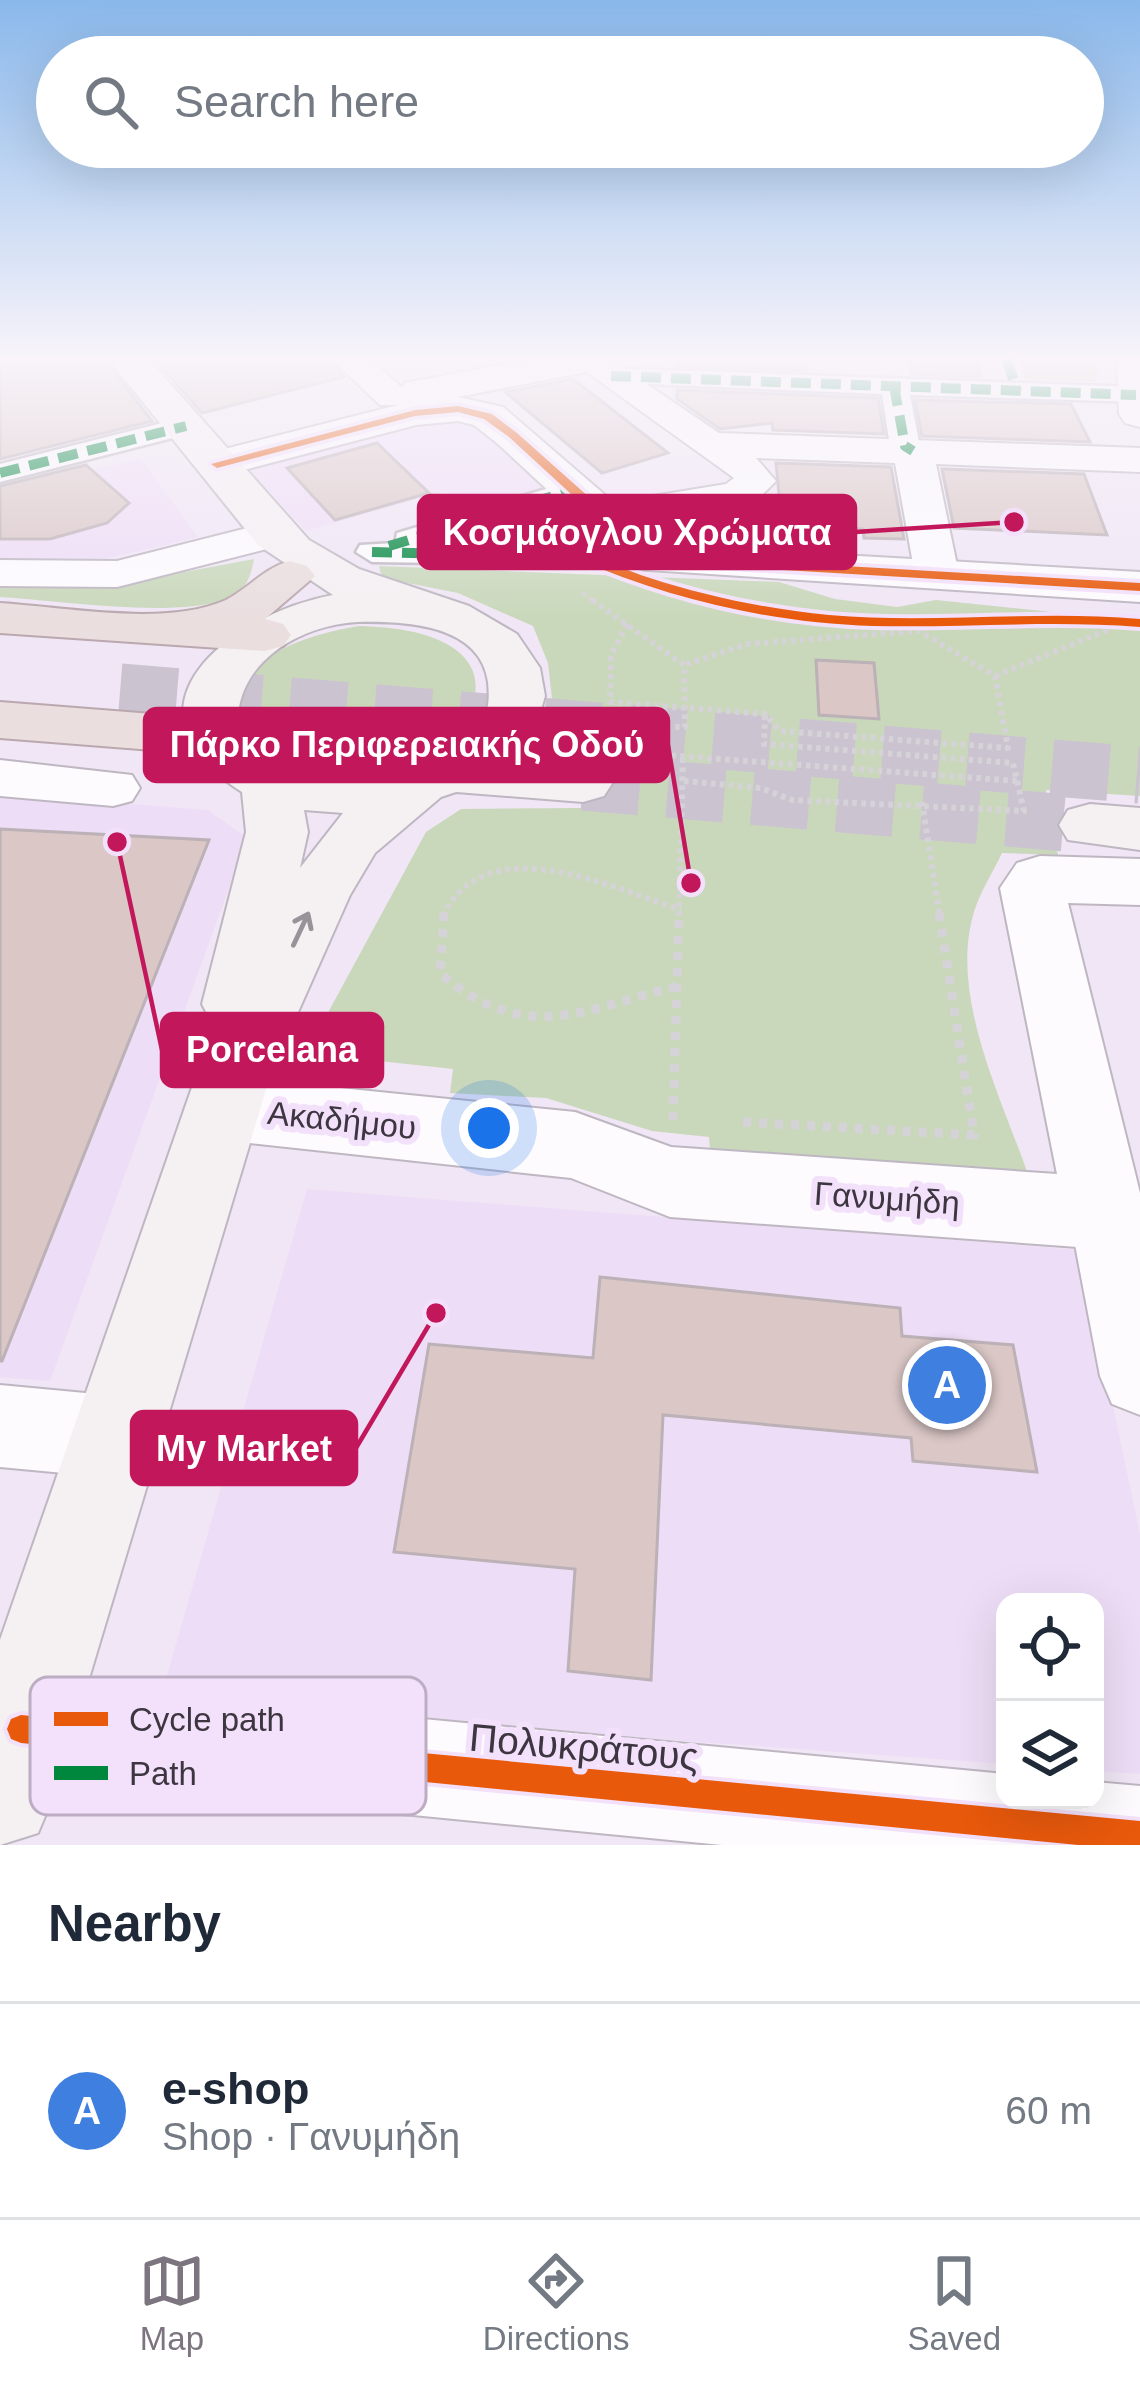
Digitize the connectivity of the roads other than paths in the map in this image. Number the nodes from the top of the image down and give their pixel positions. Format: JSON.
{"nodes":[{"id":1,"x":187,"y":446,"type":"edge"},
{"id":2,"x":203,"y":446,"type":"edge"},
{"id":3,"x":522,"y":446,"type":"edge"},
{"id":4,"x":713,"y":446,"type":"edge"},
{"id":5,"x":771,"y":446,"type":"edge"},
{"id":6,"x":905,"y":446,"type":"edge"},
{"id":7,"x":913,"y":451,"type":"junction"},
{"id":8,"x":1140,"y":460,"type":"edge"},
{"id":9,"x":0,"y":473,"type":"edge"},
{"id":10,"x":587,"y":503,"type":"junction"},
{"id":11,"x":650,"y":559,"type":"junction"},
{"id":12,"x":0,"y":573,"type":"edge"},
{"id":13,"x":280,"y":582,"type":"junction"},
{"id":14,"x":940,"y":597,"type":"junction"},
{"id":15,"x":422,"y":609,"type":"junction"},
{"id":16,"x":1132,"y":612,"type":"edge"},
{"id":17,"x":0,"y":618,"type":"edge"},
{"id":18,"x":0,"y":651,"type":"edge"},
{"id":19,"x":137,"y":661,"type":"junction"},
{"id":20,"x":0,"y":683,"type":"edge"},
{"id":21,"x":514,"y":714,"type":"junction"},
{"id":22,"x":0,"y":720,"type":"edge"},
{"id":23,"x":216,"y":737,"type":"junction"},
{"id":24,"x":437,"y":777,"type":"junction"},
{"id":25,"x":0,"y":778,"type":"edge"},
{"id":26,"x":270,"y":781,"type":"junction"},
{"id":27,"x":113,"y":788,"type":"dead end"},
{"id":28,"x":1140,"y":882,"type":"edge"},
{"id":29,"x":228,"y":1090,"type":"junction"},
{"id":30,"x":680,"y":1139,"type":"joint"},
{"id":31,"x":1105,"y":1214,"type":"junction"},
{"id":32,"x":1140,"y":1376,"type":"edge"},
{"id":33,"x":0,"y":1426,"type":"edge"},
{"id":34,"x":117,"y":1437,"type":"junction"},
{"id":35,"x":38,"y":1677,"type":"edge"},
{"id":36,"x":30,"y":1701,"type":"edge"},
{"id":37,"x":10,"y":1762,"type":"edge"},
{"id":38,"x":426,"y":1795,"type":"edge"},
{"id":39,"x":707,"y":1818,"type":"edge"},
{"id":40,"x":1140,"y":1836,"type":"edge"}],
"edges":[{"from":1,"to":9,"type":"street"},
{"from":2,"to":13,"type":"main road"},
{"from":3,"to":10,"type":"street"},
{"from":4,"to":10,"type":"street"},
{"from":5,"to":7,"type":"street"},
{"from":6,"to":7,"type":"street"},
{"from":7,"to":8,"type":"street"},
{"from":7,"to":14,"type":"street"},
{"from":10,"to":11,"type":"street"},
{"from":10,"to":11,"type":"street"},
{"from":11,"to":14,"type":"street"},
{"from":12,"to":13,"type":"street"},
{"from":13,"to":15,"type":"main road"},
{"from":13,"to":15,"type":"main road"},
{"from":13,"to":19,"type":"highway"},
{"from":13,"to":23,"type":"main road"},
{"from":14,"to":16,"type":"street"},
{"from":15,"to":21,"type":"main road"},
{"from":17,"to":19,"type":"highway"},
{"from":18,"to":19,"type":"highway"},
{"from":19,"to":20,"type":"highway"},
{"from":21,"to":24,"type":"main road"},
{"from":21,"to":24,"type":"main road"},
{"from":22,"to":23,"type":"highway"},
{"from":23,"to":26,"type":"main road"},
{"from":24,"to":26,"type":"main road"},
{"from":29,"to":24,"type":"main road","one_way":true},
{"from":25,"to":27,"type":"street"},
{"from":26,"to":29,"type":"main road"},
{"from":28,"to":31,"type":"street"},
{"from":29,"to":30,"type":"street","name":"Ακαδήμου"},
{"from":29,"to":34,"type":"main road"},
{"from":30,"to":31,"type":"street","name":"Γανυμήδη"},
{"from":31,"to":32,"type":"street"},
{"from":33,"to":34,"type":"street"},
{"from":34,"to":35,"type":"main road"},
{"from":36,"to":37,"type":"main road"},
{"from":38,"to":39,"type":"street","name":"Πολυκράτους"},
{"from":39,"to":40,"type":"street","name":"Πολυκράτους"}]}
